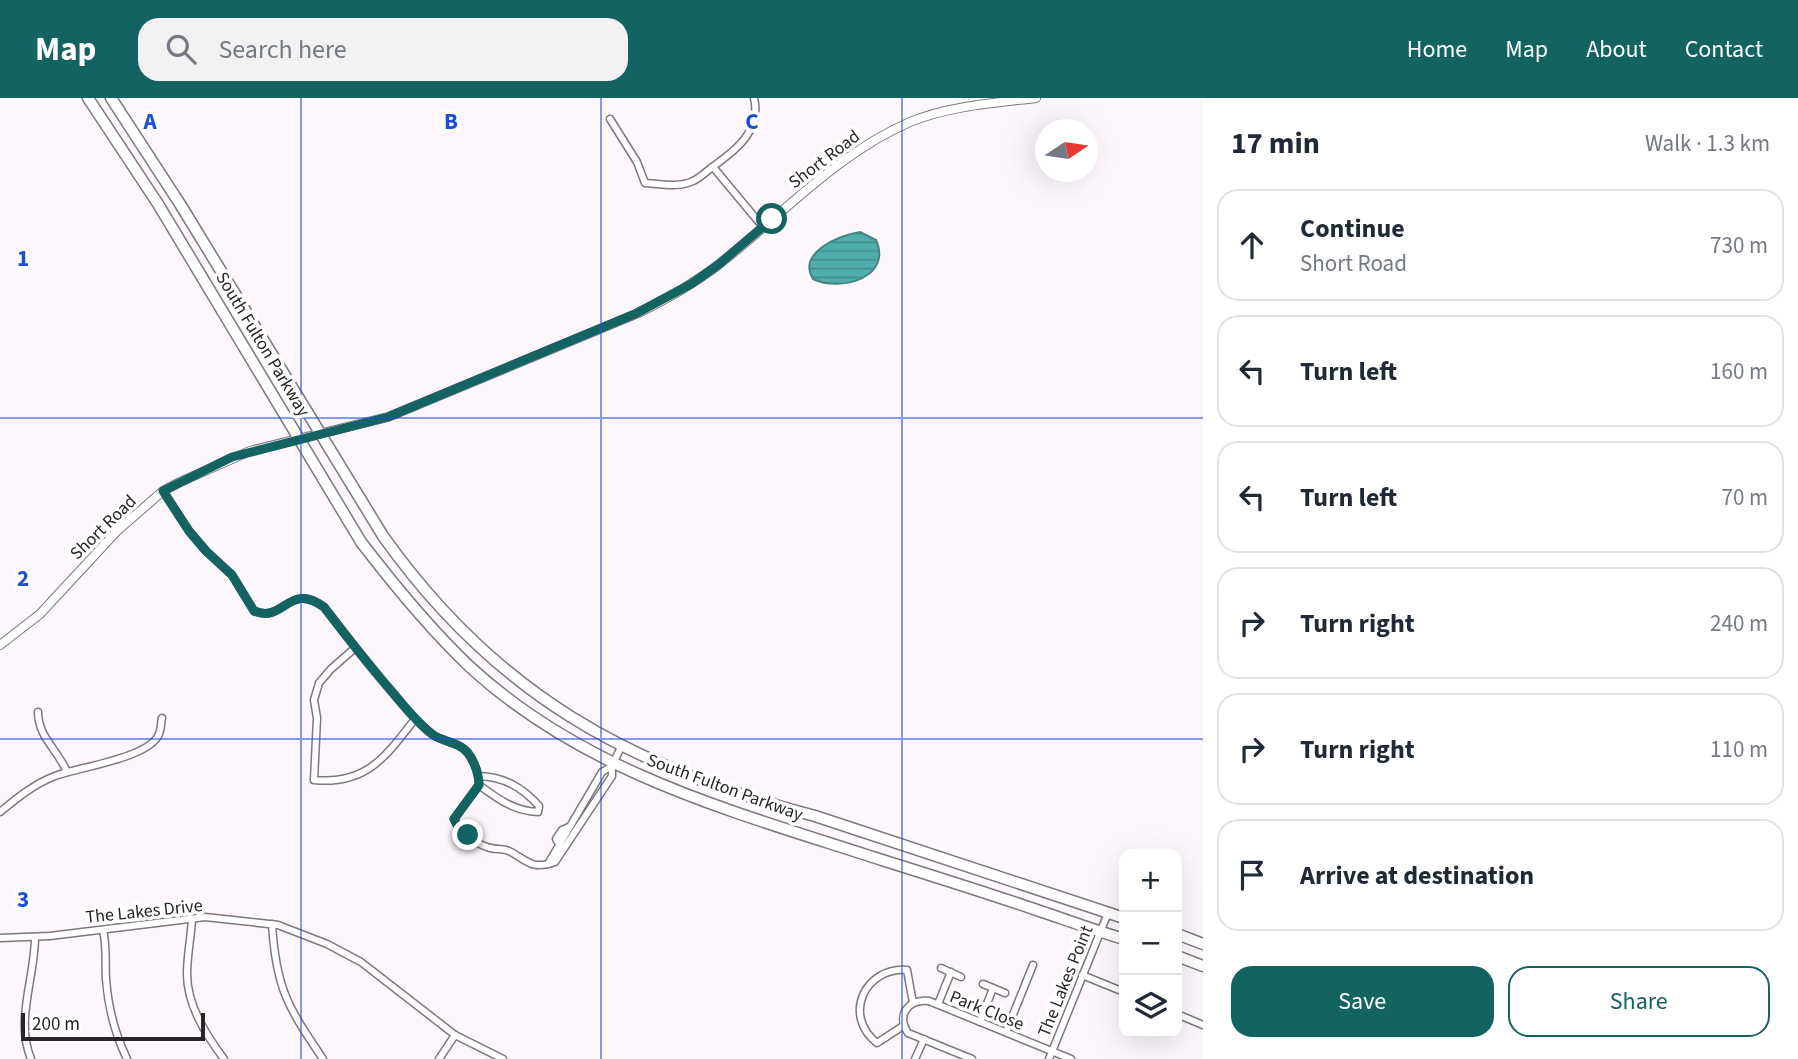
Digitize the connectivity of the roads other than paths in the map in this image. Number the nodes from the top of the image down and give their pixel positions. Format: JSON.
{"nodes":[{"id":1,"x":88,"y":98,"type":"edge"},
{"id":2,"x":111,"y":98,"type":"edge"},
{"id":3,"x":754,"y":98,"type":"edge"},
{"id":4,"x":1035,"y":98,"type":"edge"},
{"id":5,"x":610,"y":119,"type":"dead end"},
{"id":6,"x":713,"y":167,"type":"junction"},
{"id":7,"x":763,"y":227,"type":"junction"},
{"id":8,"x":320,"y":436,"type":"junction"},
{"id":9,"x":301,"y":439,"type":"junction"},
{"id":10,"x":163,"y":491,"type":"junction"},
{"id":11,"x":0,"y":645,"type":"edge"},
{"id":12,"x":355,"y":648,"type":"junction"},
{"id":13,"x":38,"y":712,"type":"dead end"},
{"id":14,"x":162,"y":718,"type":"dead end"},
{"id":15,"x":415,"y":719,"type":"junction"},
{"id":16,"x":621,"y":747,"type":"junction"},
{"id":17,"x":613,"y":765,"type":"junction"},
{"id":18,"x":67,"y":772,"type":"junction"},
{"id":19,"x":479,"y":775,"type":"junction"},
{"id":20,"x":479,"y":785,"type":"junction"},
{"id":21,"x":581,"y":808,"type":"junction"},
{"id":22,"x":0,"y":812,"type":"edge"},
{"id":23,"x":588,"y":813,"type":"junction"},
{"id":24,"x":562,"y":847,"type":"junction"},
{"id":25,"x":1108,"y":913,"type":"junction"},
{"id":26,"x":1119,"y":916,"type":"edge"},
{"id":27,"x":192,"y":919,"type":"junction"},
{"id":28,"x":272,"y":925,"type":"junction"},
{"id":29,"x":103,"y":930,"type":"junction"},
{"id":30,"x":1099,"y":932,"type":"junction"},
{"id":31,"x":1182,"y":936,"type":"edge"},
{"id":32,"x":35,"y":937,"type":"junction"},
{"id":33,"x":0,"y":938,"type":"edge"},
{"id":34,"x":1119,"y":938,"type":"edge"},
{"id":35,"x":1203,"y":944,"type":"edge"},
{"id":36,"x":1182,"y":958,"type":"edge"},
{"id":37,"x":1033,"y":965,"type":"dead end"},
{"id":38,"x":1203,"y":966,"type":"edge"},
{"id":39,"x":941,"y":968,"type":"dead end"},
{"id":40,"x":951,"y":972,"type":"junction"},
{"id":41,"x":1082,"y":975,"type":"junction"},
{"id":42,"x":961,"y":977,"type":"dead end"},
{"id":43,"x":983,"y":984,"type":"dead end"},
{"id":44,"x":993,"y":988,"type":"junction"},
{"id":45,"x":1119,"y":990,"type":"edge"},
{"id":46,"x":1005,"y":993,"type":"dead end"},
{"id":47,"x":913,"y":1003,"type":"junction"},
{"id":48,"x":938,"y":1004,"type":"junction"},
{"id":49,"x":1182,"y":1016,"type":"edge"},
{"id":50,"x":980,"y":1022,"type":"junction"},
{"id":51,"x":1203,"y":1025,"type":"edge"},
{"id":52,"x":903,"y":1026,"type":"junction"},
{"id":53,"x":1006,"y":1032,"type":"junction"},
{"id":54,"x":455,"y":1035,"type":"junction"},
{"id":55,"x":924,"y":1039,"type":"junction"},
{"id":56,"x":1050,"y":1055,"type":"edge"},
{"id":57,"x":967,"y":1058,"type":"edge"},
{"id":58,"x":31,"y":1059,"type":"edge"},
{"id":59,"x":127,"y":1059,"type":"edge"},
{"id":60,"x":224,"y":1059,"type":"edge"},
{"id":61,"x":323,"y":1059,"type":"edge"},
{"id":62,"x":439,"y":1059,"type":"edge"},
{"id":63,"x":503,"y":1059,"type":"edge"},
{"id":64,"x":915,"y":1059,"type":"edge"},
{"id":65,"x":1071,"y":1059,"type":"edge"}],
"edges":[{"from":1,"to":9,"type":"highway","name":"South Fulton Parkway"},
{"from":2,"to":8,"type":"highway","name":"South Fulton Parkway"},
{"from":3,"to":6,"type":"street"},
{"from":4,"to":7,"type":"street","name":"Short Road"},
{"from":5,"to":6,"type":"street"},
{"from":6,"to":7,"type":"street"},
{"from":7,"to":8,"type":"street","name":"Short Road"},
{"from":8,"to":9,"type":"street","name":"Short Road"},
{"from":8,"to":16,"type":"highway","name":"South Fulton Parkway"},
{"from":9,"to":10,"type":"street","name":"Short Road"},
{"from":9,"to":17,"type":"highway","name":"South Fulton Parkway"},
{"from":10,"to":11,"type":"street","name":"Short Road"},
{"from":10,"to":12,"type":"street"},
{"from":12,"to":15,"type":"street"},
{"from":12,"to":15,"type":"street"},
{"from":13,"to":18,"type":"street"},
{"from":14,"to":18,"type":"street"},
{"from":15,"to":19,"type":"street"},
{"from":16,"to":17,"type":"street"},
{"from":16,"to":25,"type":"highway","name":"South Fulton Parkway"},
{"from":17,"to":21,"type":"street"},
{"from":17,"to":23,"type":"street"},
{"from":17,"to":30,"type":"highway","name":"South Fulton Parkway"},
{"from":18,"to":22,"type":"street"},
{"from":19,"to":20,"type":"street"},
{"from":19,"to":20,"type":"street"},
{"from":20,"to":24,"type":"street"},
{"from":21,"to":23,"type":"street"},
{"from":21,"to":24,"type":"street"},
{"from":23,"to":24,"type":"street"},
{"from":25,"to":26,"type":"highway","name":"South Fulton Parkway"},
{"from":25,"to":30,"type":"street","name":"The Lakes Point"},
{"from":27,"to":28,"type":"street","name":"The Lakes Drive"},
{"from":27,"to":29,"type":"street","name":"The Lakes Drive"},
{"from":27,"to":60,"type":"street"},
{"from":28,"to":54,"type":"street","name":"The Lakes Drive"},
{"from":28,"to":61,"type":"street"},
{"from":29,"to":32,"type":"street","name":"The Lakes Drive"},
{"from":29,"to":59,"type":"street"},
{"from":30,"to":34,"type":"highway","name":"South Fulton Parkway"},
{"from":30,"to":41,"type":"street","name":"The Lakes Point"},
{"from":31,"to":35,"type":"highway"},
{"from":32,"to":33,"type":"street","name":"The Lakes Drive"},
{"from":32,"to":58,"type":"street"},
{"from":36,"to":38,"type":"highway"},
{"from":37,"to":53,"type":"street"},
{"from":39,"to":40,"type":"street"},
{"from":40,"to":42,"type":"street"},
{"from":40,"to":48,"type":"street"},
{"from":41,"to":45,"type":"street"},
{"from":41,"to":56,"type":"street","name":"The Lakes Point"},
{"from":43,"to":44,"type":"street"},
{"from":44,"to":46,"type":"street"},
{"from":44,"to":50,"type":"street"},
{"from":47,"to":48,"type":"street","name":"Park Close"},
{"from":47,"to":52,"type":"street"},
{"from":47,"to":52,"type":"street"},
{"from":48,"to":50,"type":"street","name":"Park Close"},
{"from":49,"to":51,"type":"street"},
{"from":50,"to":53,"type":"street","name":"Park Close"},
{"from":52,"to":55,"type":"street"},
{"from":53,"to":56,"type":"street","name":"Park Close"},
{"from":54,"to":62,"type":"street"},
{"from":54,"to":63,"type":"street","name":"The Lakes Drive"},
{"from":55,"to":57,"type":"street"},
{"from":55,"to":64,"type":"street"},
{"from":56,"to":65,"type":"street","name":"Park Close"}]}
